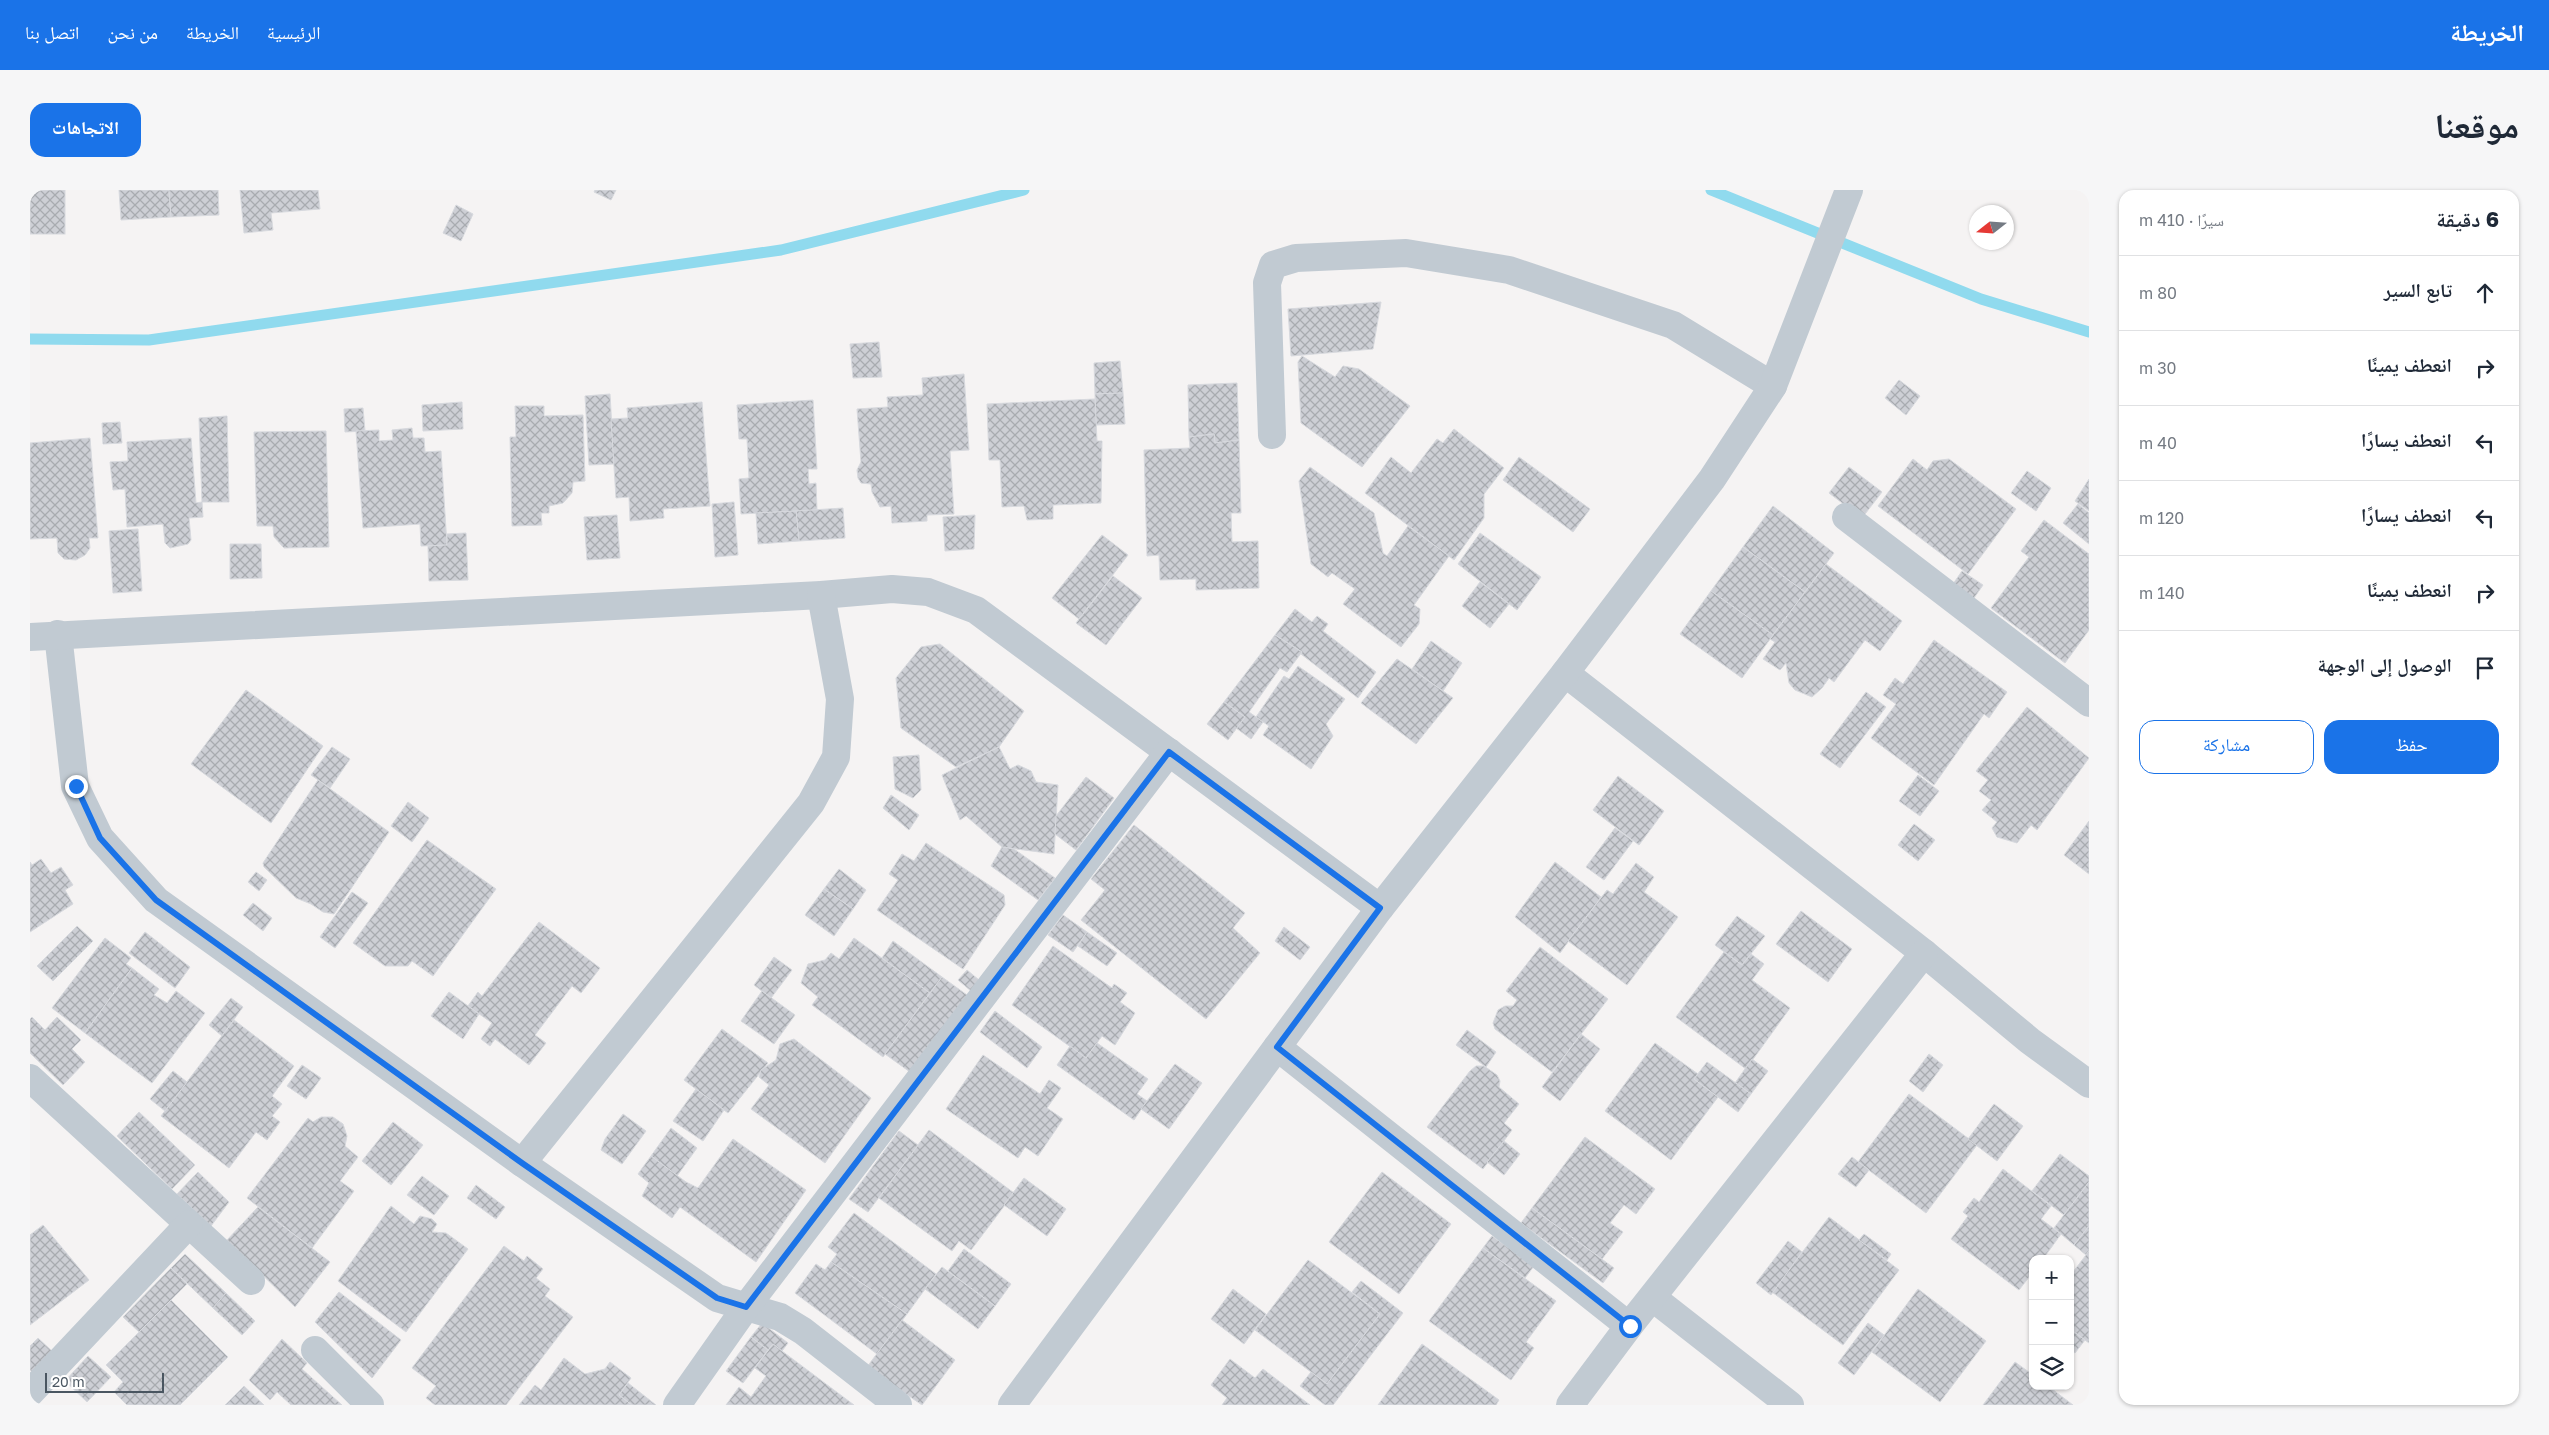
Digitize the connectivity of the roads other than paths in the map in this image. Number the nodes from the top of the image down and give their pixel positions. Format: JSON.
{"nodes":[{"id":1,"x":1850,"y":190,"type":"edge"},
{"id":2,"x":1773,"y":386,"type":"junction"},
{"id":3,"x":1272,"y":435,"type":"dead end"},
{"id":4,"x":1846,"y":517,"type":"dead end"},
{"id":5,"x":821,"y":595,"type":"junction"},
{"id":6,"x":58,"y":634,"type":"junction"},
{"id":7,"x":30,"y":636,"type":"edge"},
{"id":8,"x":1565,"y":673,"type":"junction"},
{"id":9,"x":2089,"y":703,"type":"edge"},
{"id":10,"x":1169,"y":752,"type":"junction"},
{"id":11,"x":1380,"y":908,"type":"junction"},
{"id":12,"x":1924,"y":953,"type":"junction"},
{"id":13,"x":1277,"y":1047,"type":"junction"},
{"id":14,"x":30,"y":1078,"type":"edge"},
{"id":15,"x":2089,"y":1084,"type":"edge"},
{"id":16,"x":522,"y":1163,"type":"junction"},
{"id":17,"x":189,"y":1224,"type":"junction"},
{"id":18,"x":251,"y":1281,"type":"dead end"},
{"id":19,"x":1653,"y":1298,"type":"junction"},
{"id":20,"x":746,"y":1307,"type":"junction"},
{"id":21,"x":1630,"y":1326,"type":"junction"},
{"id":22,"x":315,"y":1350,"type":"dead end"},
{"id":23,"x":30,"y":1394,"type":"edge"},
{"id":24,"x":370,"y":1405,"type":"edge"},
{"id":25,"x":677,"y":1405,"type":"edge"},
{"id":26,"x":898,"y":1405,"type":"edge"},
{"id":27,"x":1012,"y":1405,"type":"edge"},
{"id":28,"x":1570,"y":1405,"type":"edge"},
{"id":29,"x":1790,"y":1405,"type":"edge"}],
"edges":[{"from":1,"to":2,"type":"street"},
{"from":2,"to":3,"type":"street"},
{"from":2,"to":8,"type":"street"},
{"from":4,"to":9,"type":"street"},
{"from":5,"to":6,"type":"street"},
{"from":5,"to":10,"type":"street"},
{"from":5,"to":16,"type":"street"},
{"from":6,"to":7,"type":"street"},
{"from":6,"to":16,"type":"street"},
{"from":8,"to":11,"type":"street"},
{"from":8,"to":12,"type":"street"},
{"from":10,"to":11,"type":"street"},
{"from":10,"to":20,"type":"street"},
{"from":11,"to":13,"type":"street"},
{"from":12,"to":15,"type":"street"},
{"from":12,"to":19,"type":"street"},
{"from":13,"to":21,"type":"street"},
{"from":13,"to":27,"type":"street"},
{"from":14,"to":17,"type":"street"},
{"from":16,"to":20,"type":"street"},
{"from":17,"to":18,"type":"street"},
{"from":17,"to":23,"type":"street"},
{"from":19,"to":21,"type":"street"},
{"from":19,"to":29,"type":"street"},
{"from":20,"to":25,"type":"street"},
{"from":20,"to":26,"type":"street"},
{"from":21,"to":28,"type":"street"},
{"from":22,"to":24,"type":"street"}]}
